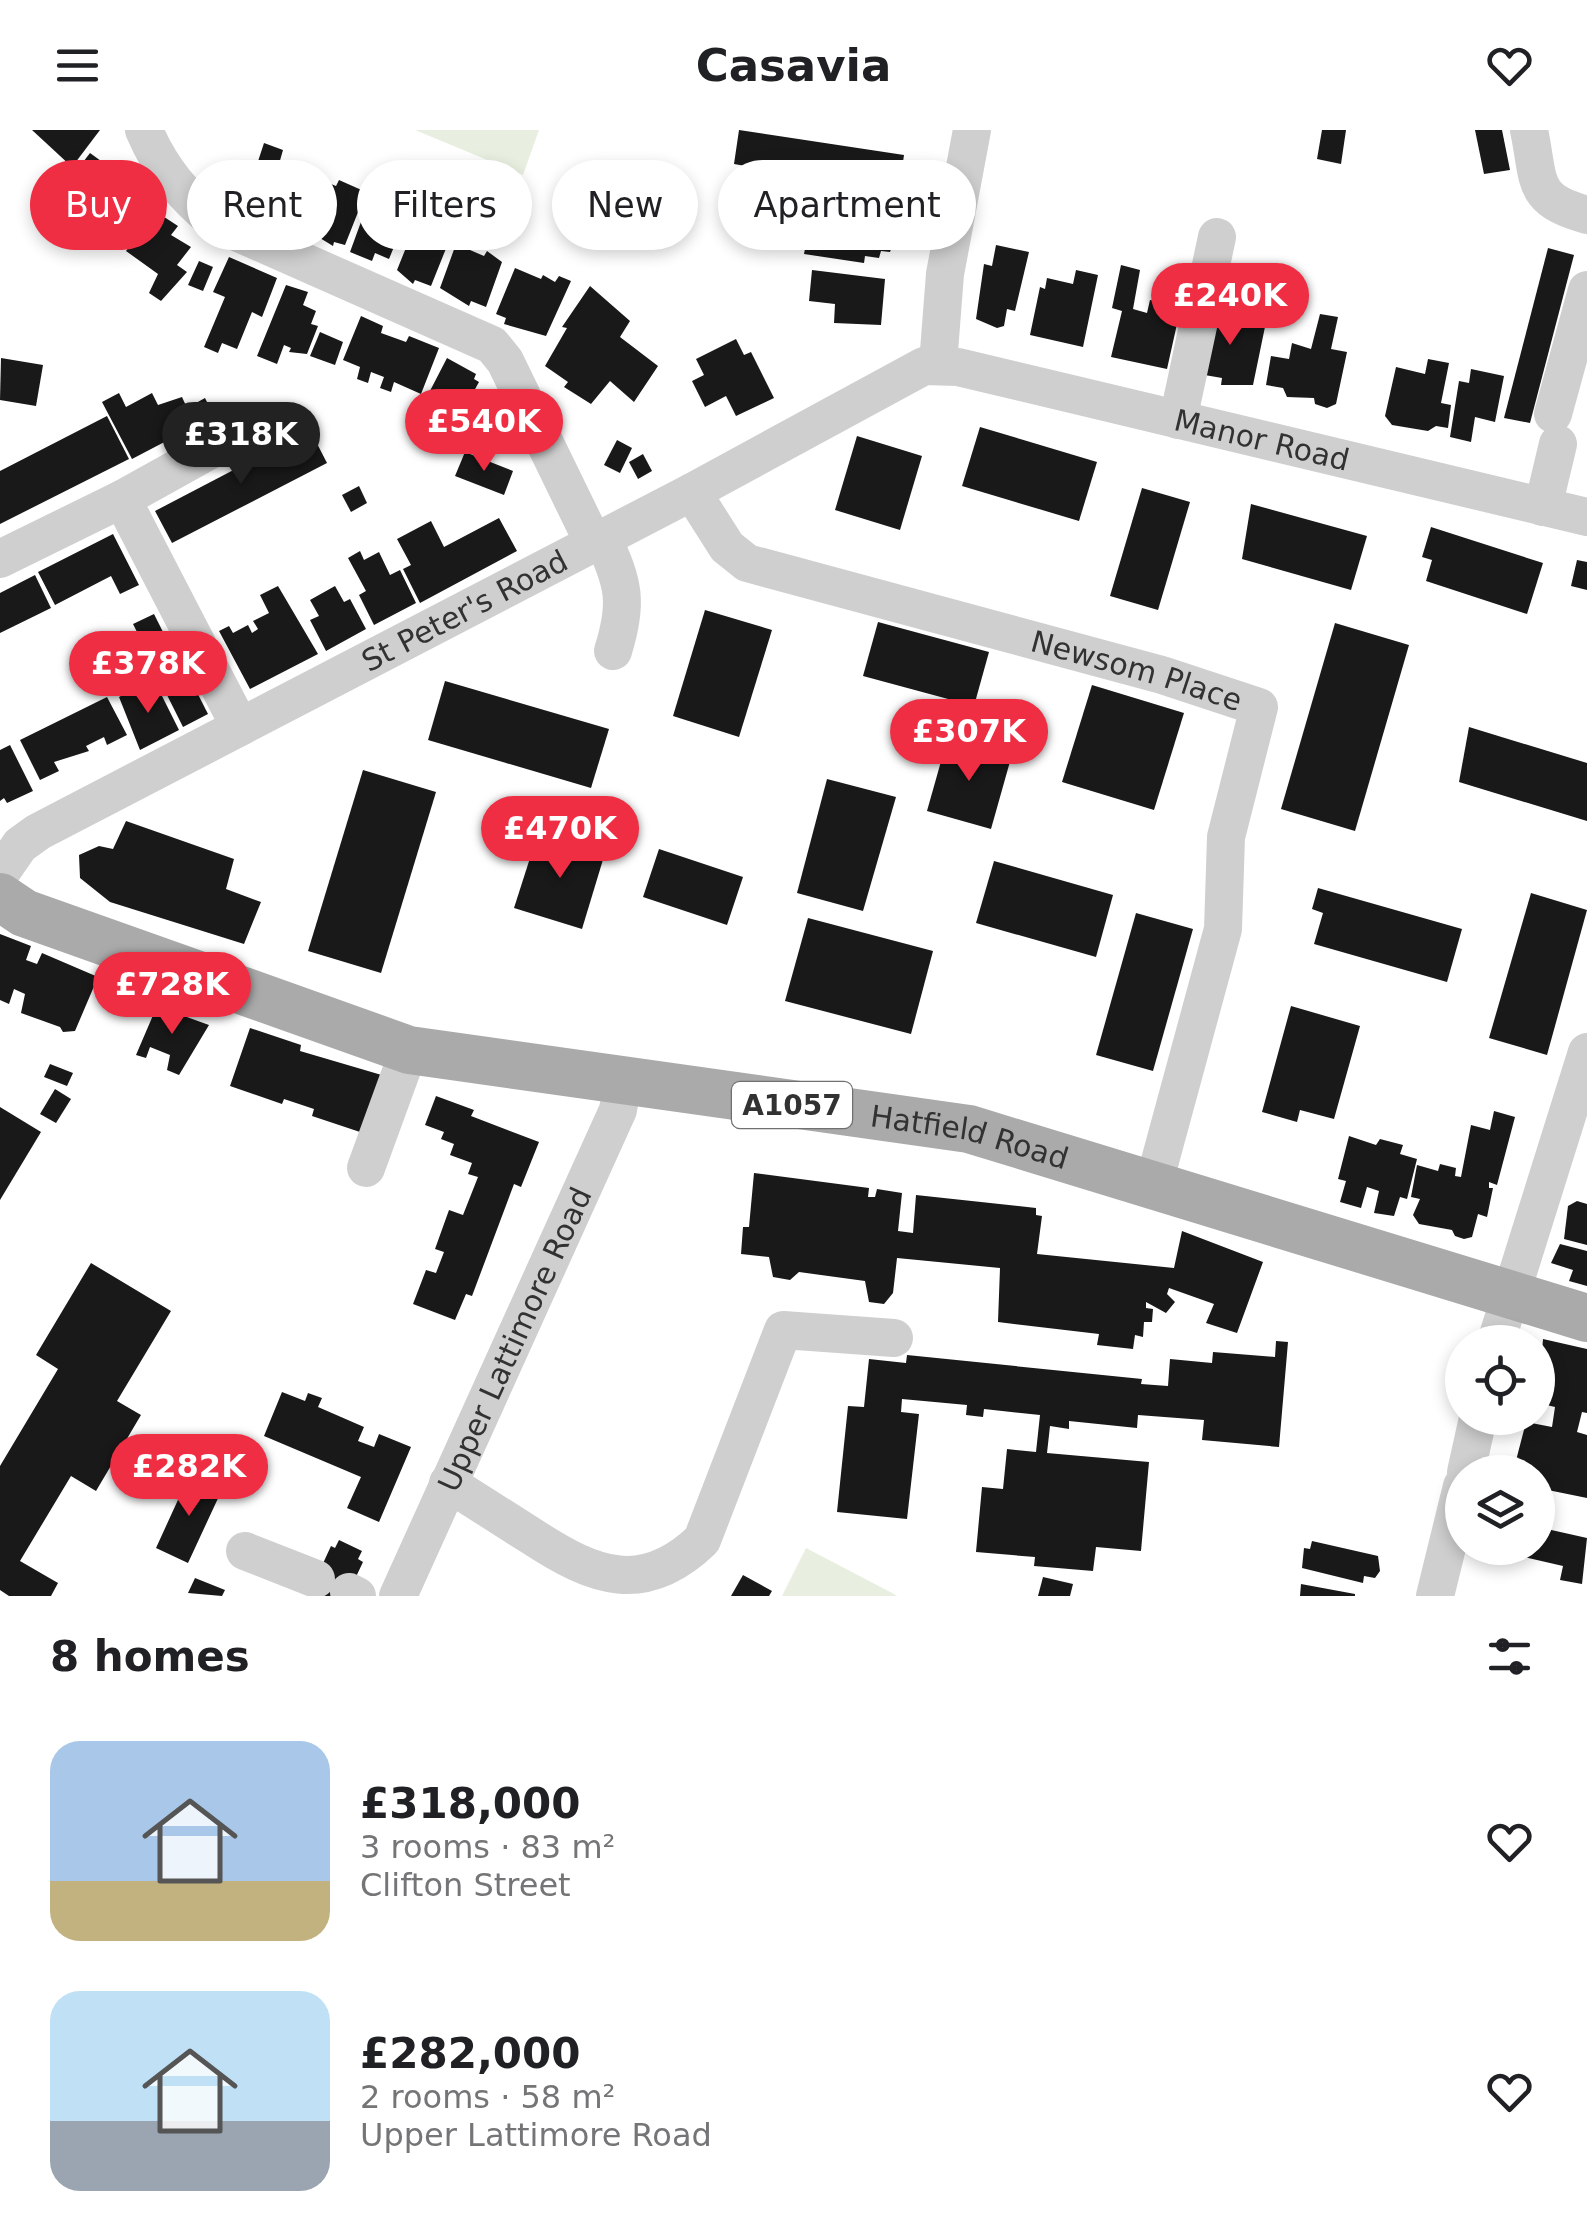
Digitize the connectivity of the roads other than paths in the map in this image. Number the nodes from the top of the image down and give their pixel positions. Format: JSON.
{"nodes":[{"id":1,"x":144,"y":130,"type":"edge"},
{"id":2,"x":972,"y":130,"type":"edge"},
{"id":3,"x":1529,"y":130,"type":"edge"},
{"id":4,"x":1587,"y":216,"type":"edge"},
{"id":5,"x":1217,"y":237,"type":"dead end"},
{"id":6,"x":1587,"y":290,"type":"edge"},
{"id":7,"x":938,"y":364,"type":"junction"},
{"id":8,"x":1178,"y":420,"type":"junction"},
{"id":9,"x":257,"y":424,"type":"dead end"},
{"id":10,"x":692,"y":492,"type":"junction"},
{"id":11,"x":122,"y":499,"type":"junction"},
{"id":12,"x":1544,"y":507,"type":"junction"},
{"id":13,"x":1587,"y":517,"type":"edge"},
{"id":14,"x":599,"y":541,"type":"junction"},
{"id":15,"x":0,"y":558,"type":"edge"},
{"id":16,"x":613,"y":651,"type":"dead end"},
{"id":17,"x":240,"y":727,"type":"junction"},
{"id":18,"x":0,"y":874,"type":"edge"},
{"id":19,"x":0,"y":897,"type":"edge"},
{"id":20,"x":409,"y":1050,"type":"junction"},
{"id":21,"x":1587,"y":1052,"type":"edge"},
{"id":22,"x":623,"y":1080,"type":"junction"},
{"id":23,"x":366,"y":1168,"type":"dead end"},
{"id":24,"x":1154,"y":1183,"type":"junction"},
{"id":25,"x":1508,"y":1296,"type":"junction"},
{"id":26,"x":1587,"y":1318,"type":"edge"},
{"id":27,"x":1500,"y":1325,"type":"edge"},
{"id":28,"x":894,"y":1338,"type":"dead end"},
{"id":29,"x":448,"y":1483,"type":"junction"},
{"id":30,"x":245,"y":1551,"type":"dead end"},
{"id":31,"x":1445,"y":1555,"type":"edge"},
{"id":32,"x":341,"y":1589,"type":"edge"},
{"id":33,"x":398,"y":1596,"type":"edge"},
{"id":34,"x":1435,"y":1596,"type":"edge"}],
"edges":[{"from":1,"to":14,"type":"street"},
{"from":2,"to":7,"type":"street"},
{"from":3,"to":4,"type":"street"},
{"from":5,"to":8,"type":"street"},
{"from":6,"to":12,"type":"street"},
{"from":7,"to":8,"type":"street","name":"Manor Road"},
{"from":7,"to":10,"type":"street","name":"St Peter's Road"},
{"from":8,"to":12,"type":"street","name":"Manor Road"},
{"from":9,"to":11,"type":"street"},
{"from":10,"to":14,"type":"street","name":"St Peter's Road"},
{"from":10,"to":24,"type":"street","name":"Newsom Place"},
{"from":11,"to":15,"type":"street"},
{"from":11,"to":17,"type":"street"},
{"from":12,"to":13,"type":"street","name":"Manor Road"},
{"from":14,"to":16,"type":"street"},
{"from":14,"to":17,"type":"street","name":"St Peter's Road"},
{"from":17,"to":18,"type":"street","name":"St Peter's Road"},
{"from":19,"to":20,"type":"main road","name":"Hatfield Road","number":"A1057"},
{"from":20,"to":22,"type":"main road","name":"Hatfield Road","number":"A1057"},
{"from":20,"to":23,"type":"street"},
{"from":21,"to":25,"type":"street"},
{"from":22,"to":24,"type":"main road","name":"Hatfield Road","number":"A1057"},
{"from":22,"to":29,"type":"street","name":"Upper Lattimore Road"},
{"from":24,"to":25,"type":"main road","name":"Hatfield Road","number":"A1057"},
{"from":25,"to":26,"type":"main road","name":"Hatfield Road","number":"A1057"},
{"from":25,"to":27,"type":"street"},
{"from":28,"to":29,"type":"street"},
{"from":29,"to":33,"type":"street","name":"Upper Lattimore Road"},
{"from":30,"to":32,"type":"street"},
{"from":31,"to":34,"type":"street"}]}
